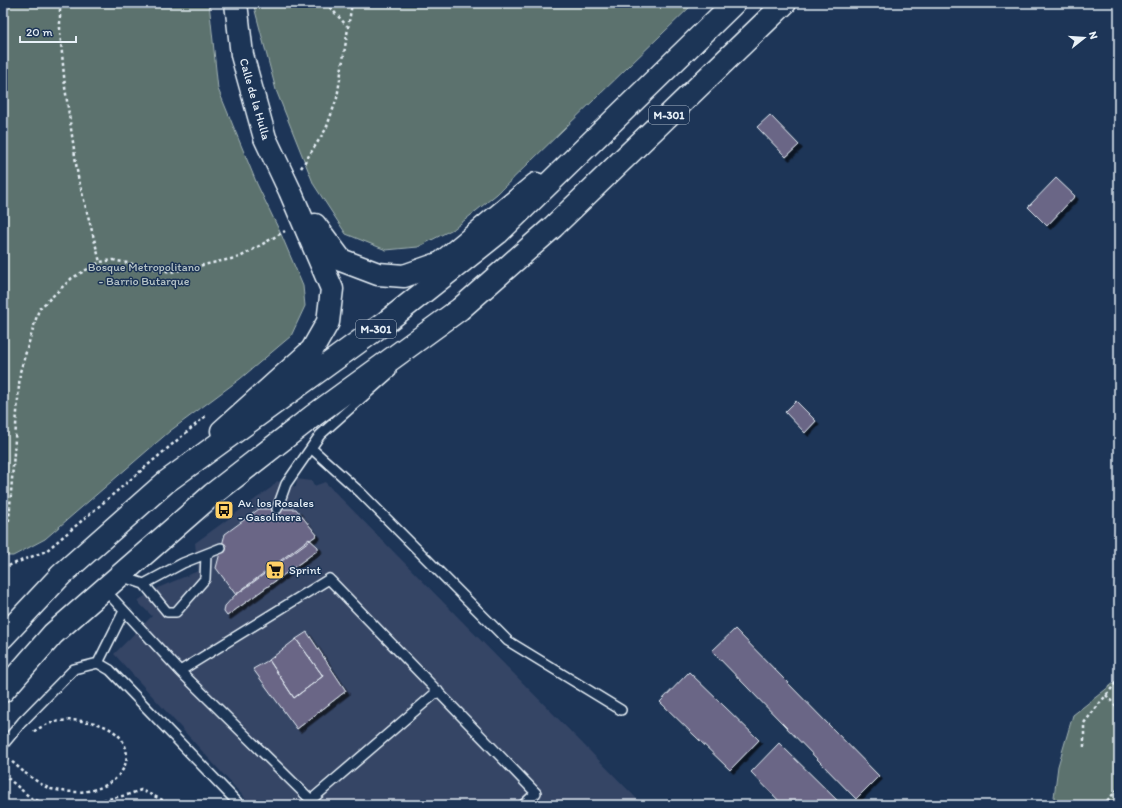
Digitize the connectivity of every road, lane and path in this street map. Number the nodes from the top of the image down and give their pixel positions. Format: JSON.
{"nodes":[{"id":1,"x":60,"y":3,"type":"edge"},
{"id":2,"x":236,"y":3,"type":"edge"},
{"id":3,"x":326,"y":3,"type":"edge"},
{"id":4,"x":352,"y":3,"type":"edge"},
{"id":5,"x":734,"y":3,"type":"edge"},
{"id":6,"x":785,"y":3,"type":"edge"},
{"id":7,"x":348,"y":26,"type":"junction"},
{"id":8,"x":629,"y":107,"type":"junction"},
{"id":9,"x":290,"y":191,"type":"junction"},
{"id":10,"x":304,"y":221,"type":"junction"},
{"id":11,"x":100,"y":262,"type":"junction"},
{"id":12,"x":460,"y":309,"type":"junction"},
{"id":13,"x":210,"y":413,"type":"dead end"},
{"id":14,"x":311,"y":448,"type":"junction"},
{"id":15,"x":166,"y":482,"type":"junction"},
{"id":16,"x":277,"y":508,"type":"dead end"},
{"id":17,"x":3,"y":532,"type":"edge"},
{"id":18,"x":221,"y":548,"type":"dead end"},
{"id":19,"x":206,"y":554,"type":"junction"},
{"id":20,"x":3,"y":568,"type":"edge"},
{"id":21,"x":112,"y":582,"type":"junction"},
{"id":22,"x":144,"y":584,"type":"junction"},
{"id":23,"x":124,"y":611,"type":"junction"},
{"id":24,"x":3,"y":637,"type":"edge"},
{"id":25,"x":98,"y":663,"type":"junction"},
{"id":26,"x":180,"y":672,"type":"junction"},
{"id":27,"x":1119,"y":679,"type":"edge"},
{"id":28,"x":3,"y":690,"type":"edge"},
{"id":29,"x":438,"y":691,"type":"junction"},
{"id":30,"x":1106,"y":695,"type":"junction"},
{"id":31,"x":621,"y":710,"type":"dead end"},
{"id":32,"x":1119,"y":710,"type":"edge"},
{"id":33,"x":30,"y":735,"type":"dead end"},
{"id":34,"x":3,"y":746,"type":"edge"},
{"id":35,"x":1084,"y":747,"type":"dead end"},
{"id":36,"x":13,"y":752,"type":"dead end"},
{"id":37,"x":3,"y":754,"type":"edge"},
{"id":38,"x":3,"y":764,"type":"edge"},
{"id":39,"x":3,"y":774,"type":"edge"},
{"id":40,"x":123,"y":775,"type":"dead end"},
{"id":41,"x":1119,"y":788,"type":"edge"},
{"id":42,"x":93,"y":793,"type":"dead end"},
{"id":43,"x":314,"y":803,"type":"edge"},
{"id":44,"x":53,"y":805,"type":"edge"},
{"id":45,"x":80,"y":805,"type":"edge"},
{"id":46,"x":173,"y":805,"type":"edge"},
{"id":47,"x":240,"y":805,"type":"edge"},
{"id":48,"x":523,"y":805,"type":"edge"},
{"id":49,"x":1103,"y":805,"type":"edge"}],
"edges":[{"from":1,"to":11,"type":"path"},
{"from":2,"to":9,"type":"main road","name":"Calle de la Hulla"},
{"from":3,"to":7,"type":"path"},
{"from":4,"to":7,"type":"path"},
{"from":5,"to":8,"type":"main road","number":"M-301"},
{"from":6,"to":12,"type":"main road","number":"M-301"},
{"from":7,"to":9,"type":"path"},
{"from":8,"to":9,"type":"main road"},
{"from":8,"to":15,"type":"main road","number":"M-301"},
{"from":9,"to":10,"type":"main road"},
{"from":10,"to":11,"type":"path"},
{"from":10,"to":15,"type":"main road"},
{"from":11,"to":17,"type":"path"},
{"from":12,"to":14,"type":"lane"},
{"from":12,"to":21,"type":"main road","number":"M-301"},
{"from":13,"to":20,"type":"path"},
{"from":14,"to":16,"type":"lane"},
{"from":14,"to":31,"type":"lane"},
{"from":15,"to":24,"type":"main road","number":"M-301"},
{"from":18,"to":19,"type":"lane"},
{"from":19,"to":22,"type":"lane"},
{"from":19,"to":22,"type":"lane"},
{"from":21,"to":22,"type":"lane"},
{"from":21,"to":23,"type":"lane"},
{"from":21,"to":28,"type":"main road","number":"M-301"},
{"from":23,"to":25,"type":"lane"},
{"from":23,"to":26,"type":"lane"},
{"from":25,"to":34,"type":"lane"},
{"from":25,"to":47,"type":"lane"},
{"from":26,"to":29,"type":"lane"},
{"from":26,"to":43,"type":"lane"},
{"from":27,"to":30,"type":"path"},
{"from":29,"to":43,"type":"lane"},
{"from":29,"to":48,"type":"lane"},
{"from":30,"to":32,"type":"path"},
{"from":30,"to":35,"type":"path"},
{"from":33,"to":40,"type":"path"},
{"from":36,"to":38,"type":"path"},
{"from":37,"to":42,"type":"path","bridge":true},
{"from":39,"to":44,"type":"path"},
{"from":41,"to":49,"type":"path"},
{"from":45,"to":46,"type":"path"}]}
